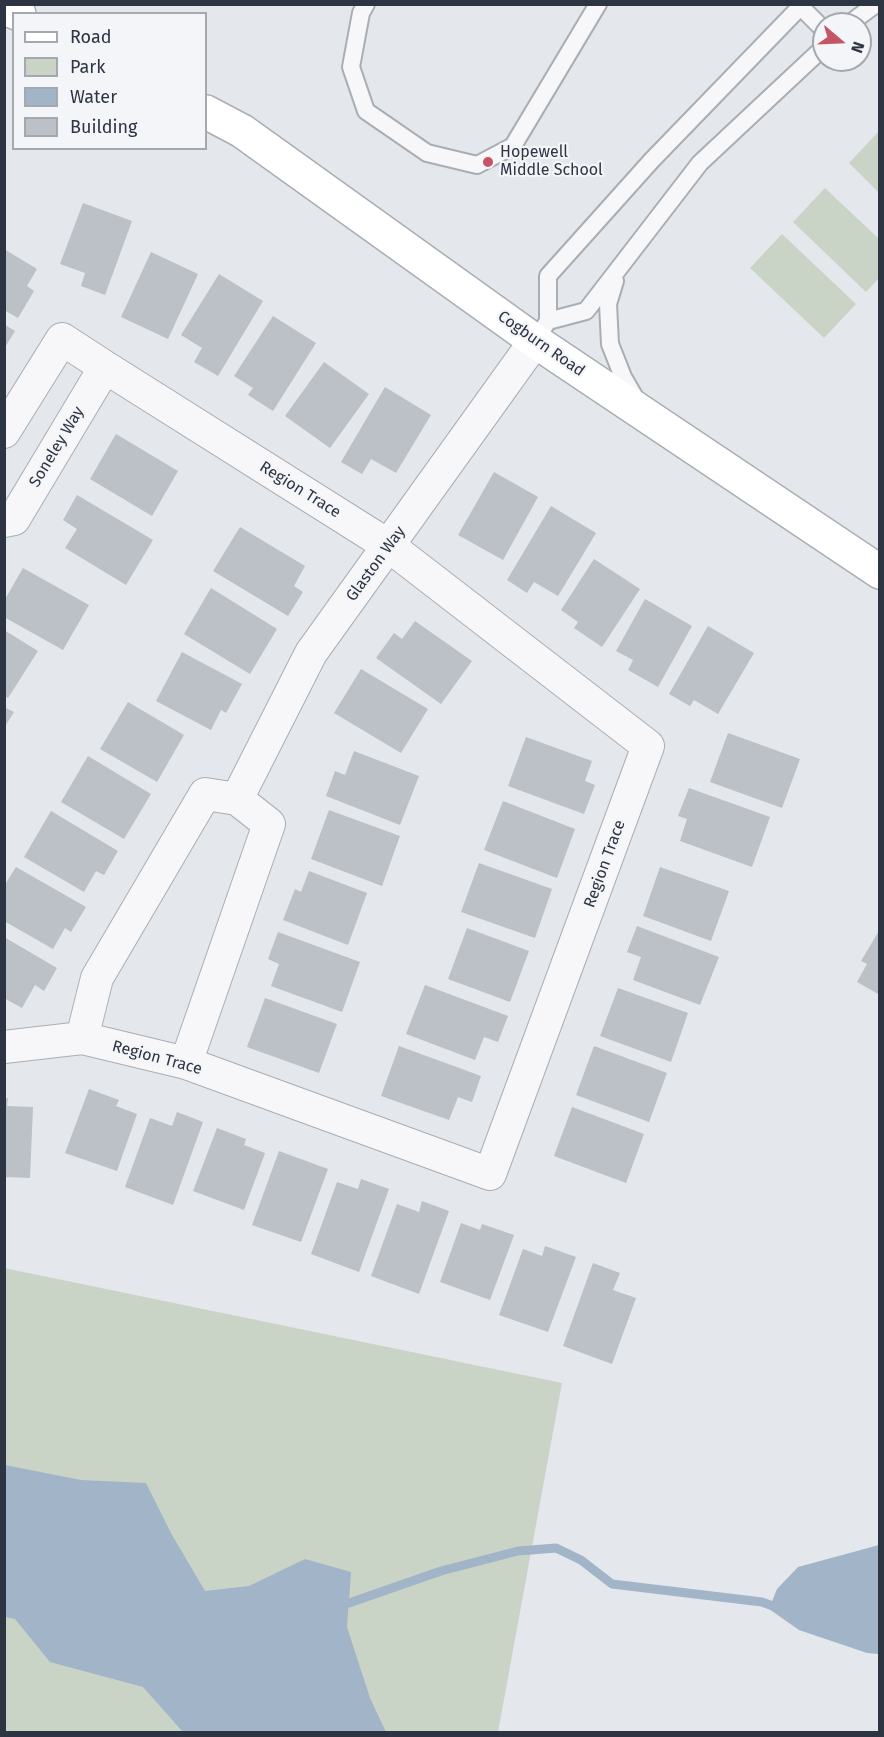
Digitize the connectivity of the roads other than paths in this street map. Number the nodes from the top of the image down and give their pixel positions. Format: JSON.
{"nodes":[{"id":1,"x":366,"y":4,"type":"edge"},
{"id":2,"x":598,"y":4,"type":"edge"},
{"id":3,"x":799,"y":5,"type":"edge"},
{"id":4,"x":812,"y":18,"type":"edge"},
{"id":5,"x":812,"y":58,"type":"edge"},
{"id":6,"x":207,"y":113,"type":"edge"},
{"id":7,"x":619,"y":269,"type":"junction"},
{"id":8,"x":542,"y":331,"type":"junction"},
{"id":9,"x":105,"y":367,"type":"junction"},
{"id":10,"x":645,"y":415,"type":"junction"},
{"id":11,"x":4,"y":432,"type":"edge"},
{"id":12,"x":4,"y":521,"type":"edge"},
{"id":13,"x":389,"y":546,"type":"junction"},
{"id":14,"x":879,"y":572,"type":"edge"},
{"id":15,"x":237,"y":799,"type":"junction"},
{"id":16,"x":82,"y":1038,"type":"junction"},
{"id":17,"x":4,"y":1047,"type":"edge"},
{"id":18,"x":186,"y":1063,"type":"junction"}],
"edges":[{"from":1,"to":2,"type":"lane"},
{"from":3,"to":4,"type":"lane"},
{"from":3,"to":8,"type":"lane"},
{"from":5,"to":7,"type":"lane"},
{"from":6,"to":8,"type":"street","name":"Cogburn Road"},
{"from":7,"to":8,"type":"lane"},
{"from":7,"to":10,"type":"lane"},
{"from":8,"to":10,"type":"street","name":"Cogburn Road"},
{"from":8,"to":13,"type":"street","name":"Glaston Way"},
{"from":9,"to":11,"type":"street","name":"Region Trace"},
{"from":9,"to":12,"type":"street","name":"Soneley Way"},
{"from":9,"to":13,"type":"street","name":"Region Trace"},
{"from":10,"to":14,"type":"street","name":"Cogburn Road"},
{"from":13,"to":15,"type":"street","name":"Glaston Way"},
{"from":13,"to":18,"type":"street","name":"Region Trace"},
{"from":15,"to":16,"type":"street"},
{"from":15,"to":18,"type":"street"},
{"from":16,"to":17,"type":"street","name":"Region Trace"},
{"from":16,"to":18,"type":"street","name":"Region Trace"}]}
